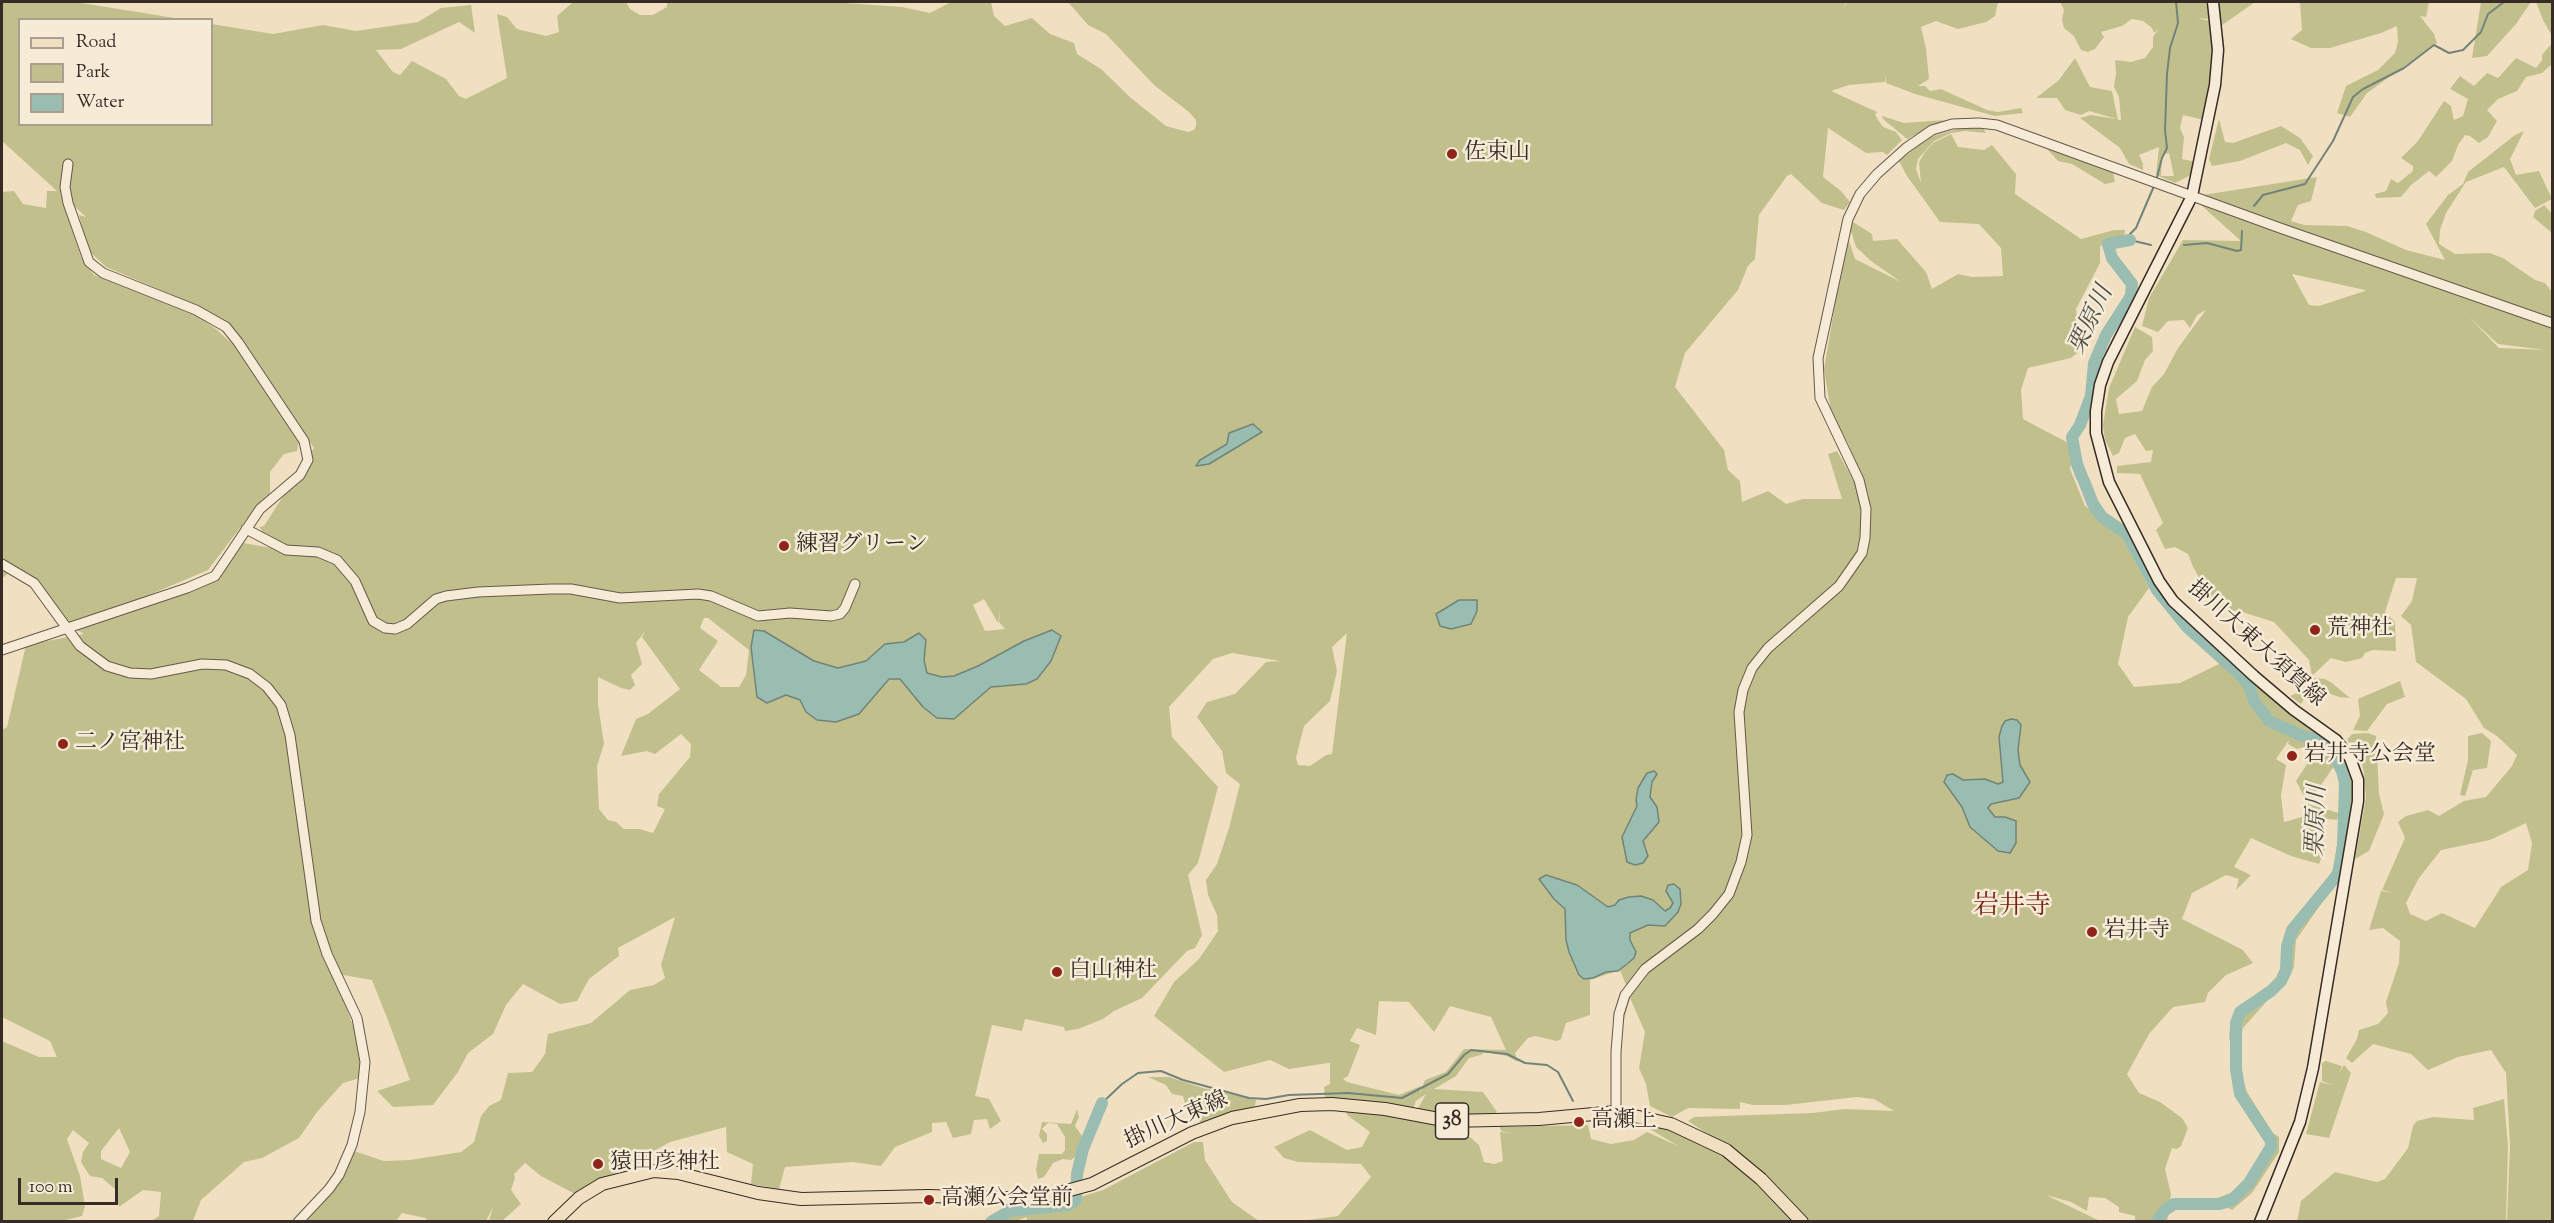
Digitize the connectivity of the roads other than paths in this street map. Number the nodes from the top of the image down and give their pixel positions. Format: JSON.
{"nodes":[{"id":1,"x":2213,"y":2,"type":"edge"},
{"id":2,"x":68,"y":164,"type":"dead end"},
{"id":3,"x":2192,"y":196,"type":"junction"},
{"id":4,"x":2553,"y":323,"type":"edge"},
{"id":5,"x":246,"y":529,"type":"junction"},
{"id":6,"x":2,"y":564,"type":"edge"},
{"id":7,"x":855,"y":584,"type":"dead end"},
{"id":8,"x":66,"y":629,"type":"junction"},
{"id":9,"x":2,"y":650,"type":"edge"},
{"id":10,"x":1616,"y":1112,"type":"junction"},
{"id":11,"x":298,"y":1221,"type":"edge"},
{"id":12,"x":554,"y":1221,"type":"edge"},
{"id":13,"x":1802,"y":1221,"type":"edge"},
{"id":14,"x":2260,"y":1221,"type":"edge"}],
"edges":[{"from":1,"to":3,"type":"main road","name":"掛川大東大須賀線"},
{"from":2,"to":5,"type":"street"},
{"from":3,"to":4,"type":"street"},
{"from":3,"to":10,"type":"street"},
{"from":3,"to":14,"type":"main road","name":"掛川大東大須賀線"},
{"from":5,"to":7,"type":"street"},
{"from":5,"to":8,"type":"street"},
{"from":6,"to":8,"type":"street"},
{"from":8,"to":9,"type":"street"},
{"from":8,"to":11,"type":"street"},
{"from":10,"to":12,"type":"main road","name":"掛川大東線","number":"38"},
{"from":10,"to":13,"type":"main road","name":"掛川大東線","number":"38"}]}
